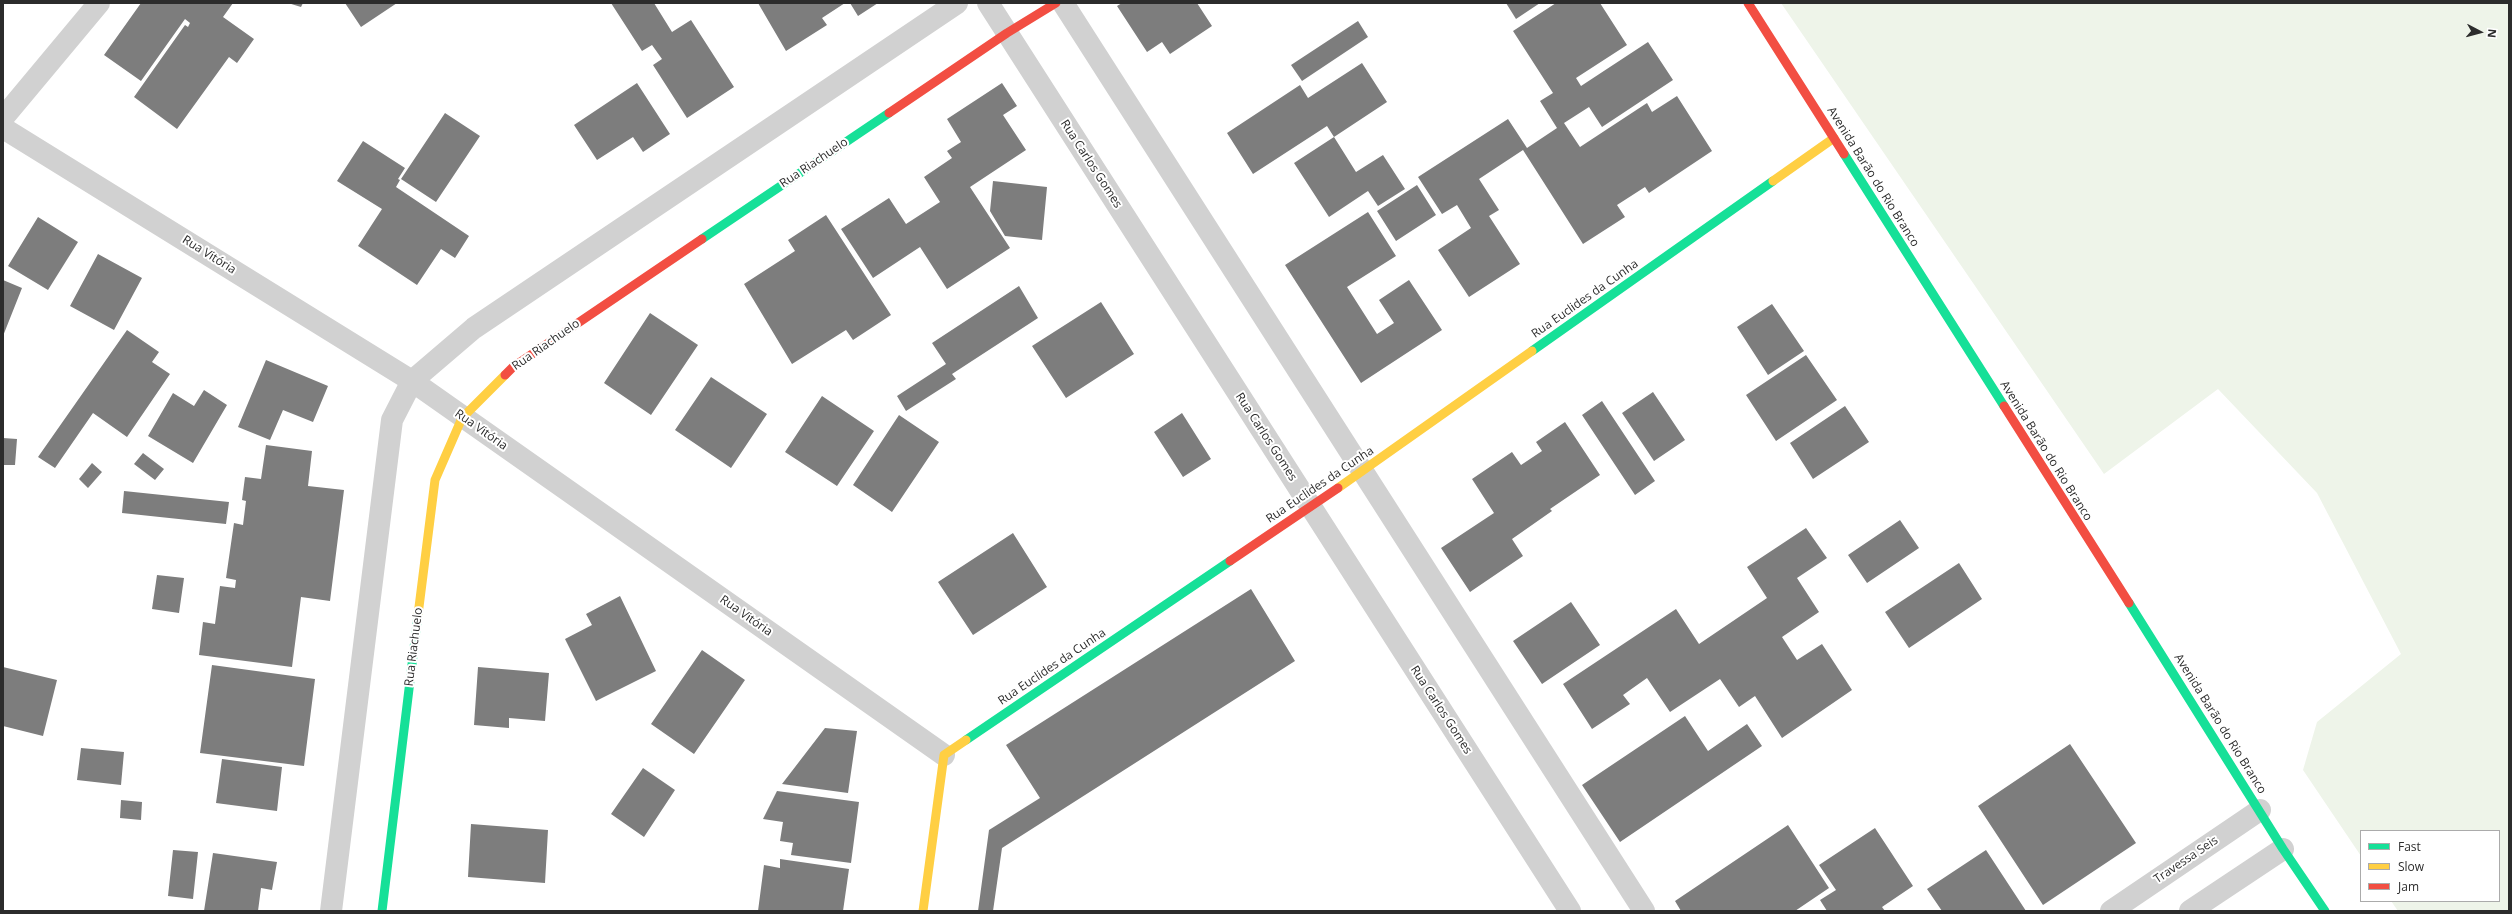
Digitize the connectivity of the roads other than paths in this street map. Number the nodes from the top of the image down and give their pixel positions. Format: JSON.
{"nodes":[{"id":1,"x":98,"y":3,"type":"edge"},
{"id":2,"x":957,"y":3,"type":"edge"},
{"id":3,"x":988,"y":3,"type":"edge"},
{"id":4,"x":1056,"y":3,"type":"edge"},
{"id":5,"x":1063,"y":3,"type":"edge"},
{"id":6,"x":1748,"y":3,"type":"edge"},
{"id":7,"x":1007,"y":33,"type":"junction"},
{"id":8,"x":3,"y":118,"type":"edge"},
{"id":9,"x":3,"y":128,"type":"edge"},
{"id":10,"x":1834,"y":138,"type":"junction"},
{"id":11,"x":412,"y":380,"type":"junction"},
{"id":12,"x":462,"y":418,"type":"junction"},
{"id":13,"x":1363,"y":471,"type":"junction"},
{"id":14,"x":1310,"y":507,"type":"junction"},
{"id":15,"x":944,"y":755,"type":"junction"},
{"id":16,"x":2260,"y":810,"type":"junction"},
{"id":17,"x":2283,"y":849,"type":"junction"},
{"id":18,"x":330,"y":911,"type":"edge"},
{"id":19,"x":382,"y":911,"type":"edge"},
{"id":20,"x":923,"y":911,"type":"edge"},
{"id":21,"x":1570,"y":911,"type":"edge"},
{"id":22,"x":1644,"y":911,"type":"edge"},
{"id":23,"x":2111,"y":911,"type":"edge"},
{"id":24,"x":2190,"y":911,"type":"edge"},
{"id":25,"x":2325,"y":911,"type":"edge"}],
"edges":[{"from":1,"to":8,"type":"street"},
{"from":2,"to":11,"type":"street"},
{"from":3,"to":7,"type":"street","name":"Rua Carlos Gomes"},
{"from":4,"to":7,"type":"street","name":"Rua Riachuelo"},
{"from":5,"to":13,"type":"street"},
{"from":6,"to":10,"type":"street","name":"Avenida Barão do Rio Branco"},
{"from":7,"to":12,"type":"street","name":"Rua Riachuelo"},
{"from":7,"to":14,"type":"street","name":"Rua Carlos Gomes"},
{"from":9,"to":11,"type":"street","name":"Rua Vitória"},
{"from":10,"to":13,"type":"street","name":"Rua Euclides da Cunha"},
{"from":10,"to":16,"type":"street","name":"Avenida Barão do Rio Branco"},
{"from":11,"to":12,"type":"street","name":"Rua Vitória"},
{"from":11,"to":18,"type":"street"},
{"from":12,"to":15,"type":"street","name":"Rua Vitória"},
{"from":12,"to":19,"type":"street","name":"Rua Riachuelo"},
{"from":13,"to":14,"type":"street","name":"Rua Euclides da Cunha"},
{"from":13,"to":22,"type":"street"},
{"from":14,"to":15,"type":"street","name":"Rua Euclides da Cunha"},
{"from":14,"to":21,"type":"street","name":"Rua Carlos Gomes"},
{"from":15,"to":20,"type":"street"},
{"from":16,"to":17,"type":"street","name":"Avenida Barão do Rio Branco"},
{"from":16,"to":23,"type":"street","name":"Travessa Seis"},
{"from":17,"to":24,"type":"street"},
{"from":17,"to":25,"type":"street","name":"Avenida Barão do Rio Branco"}]}
